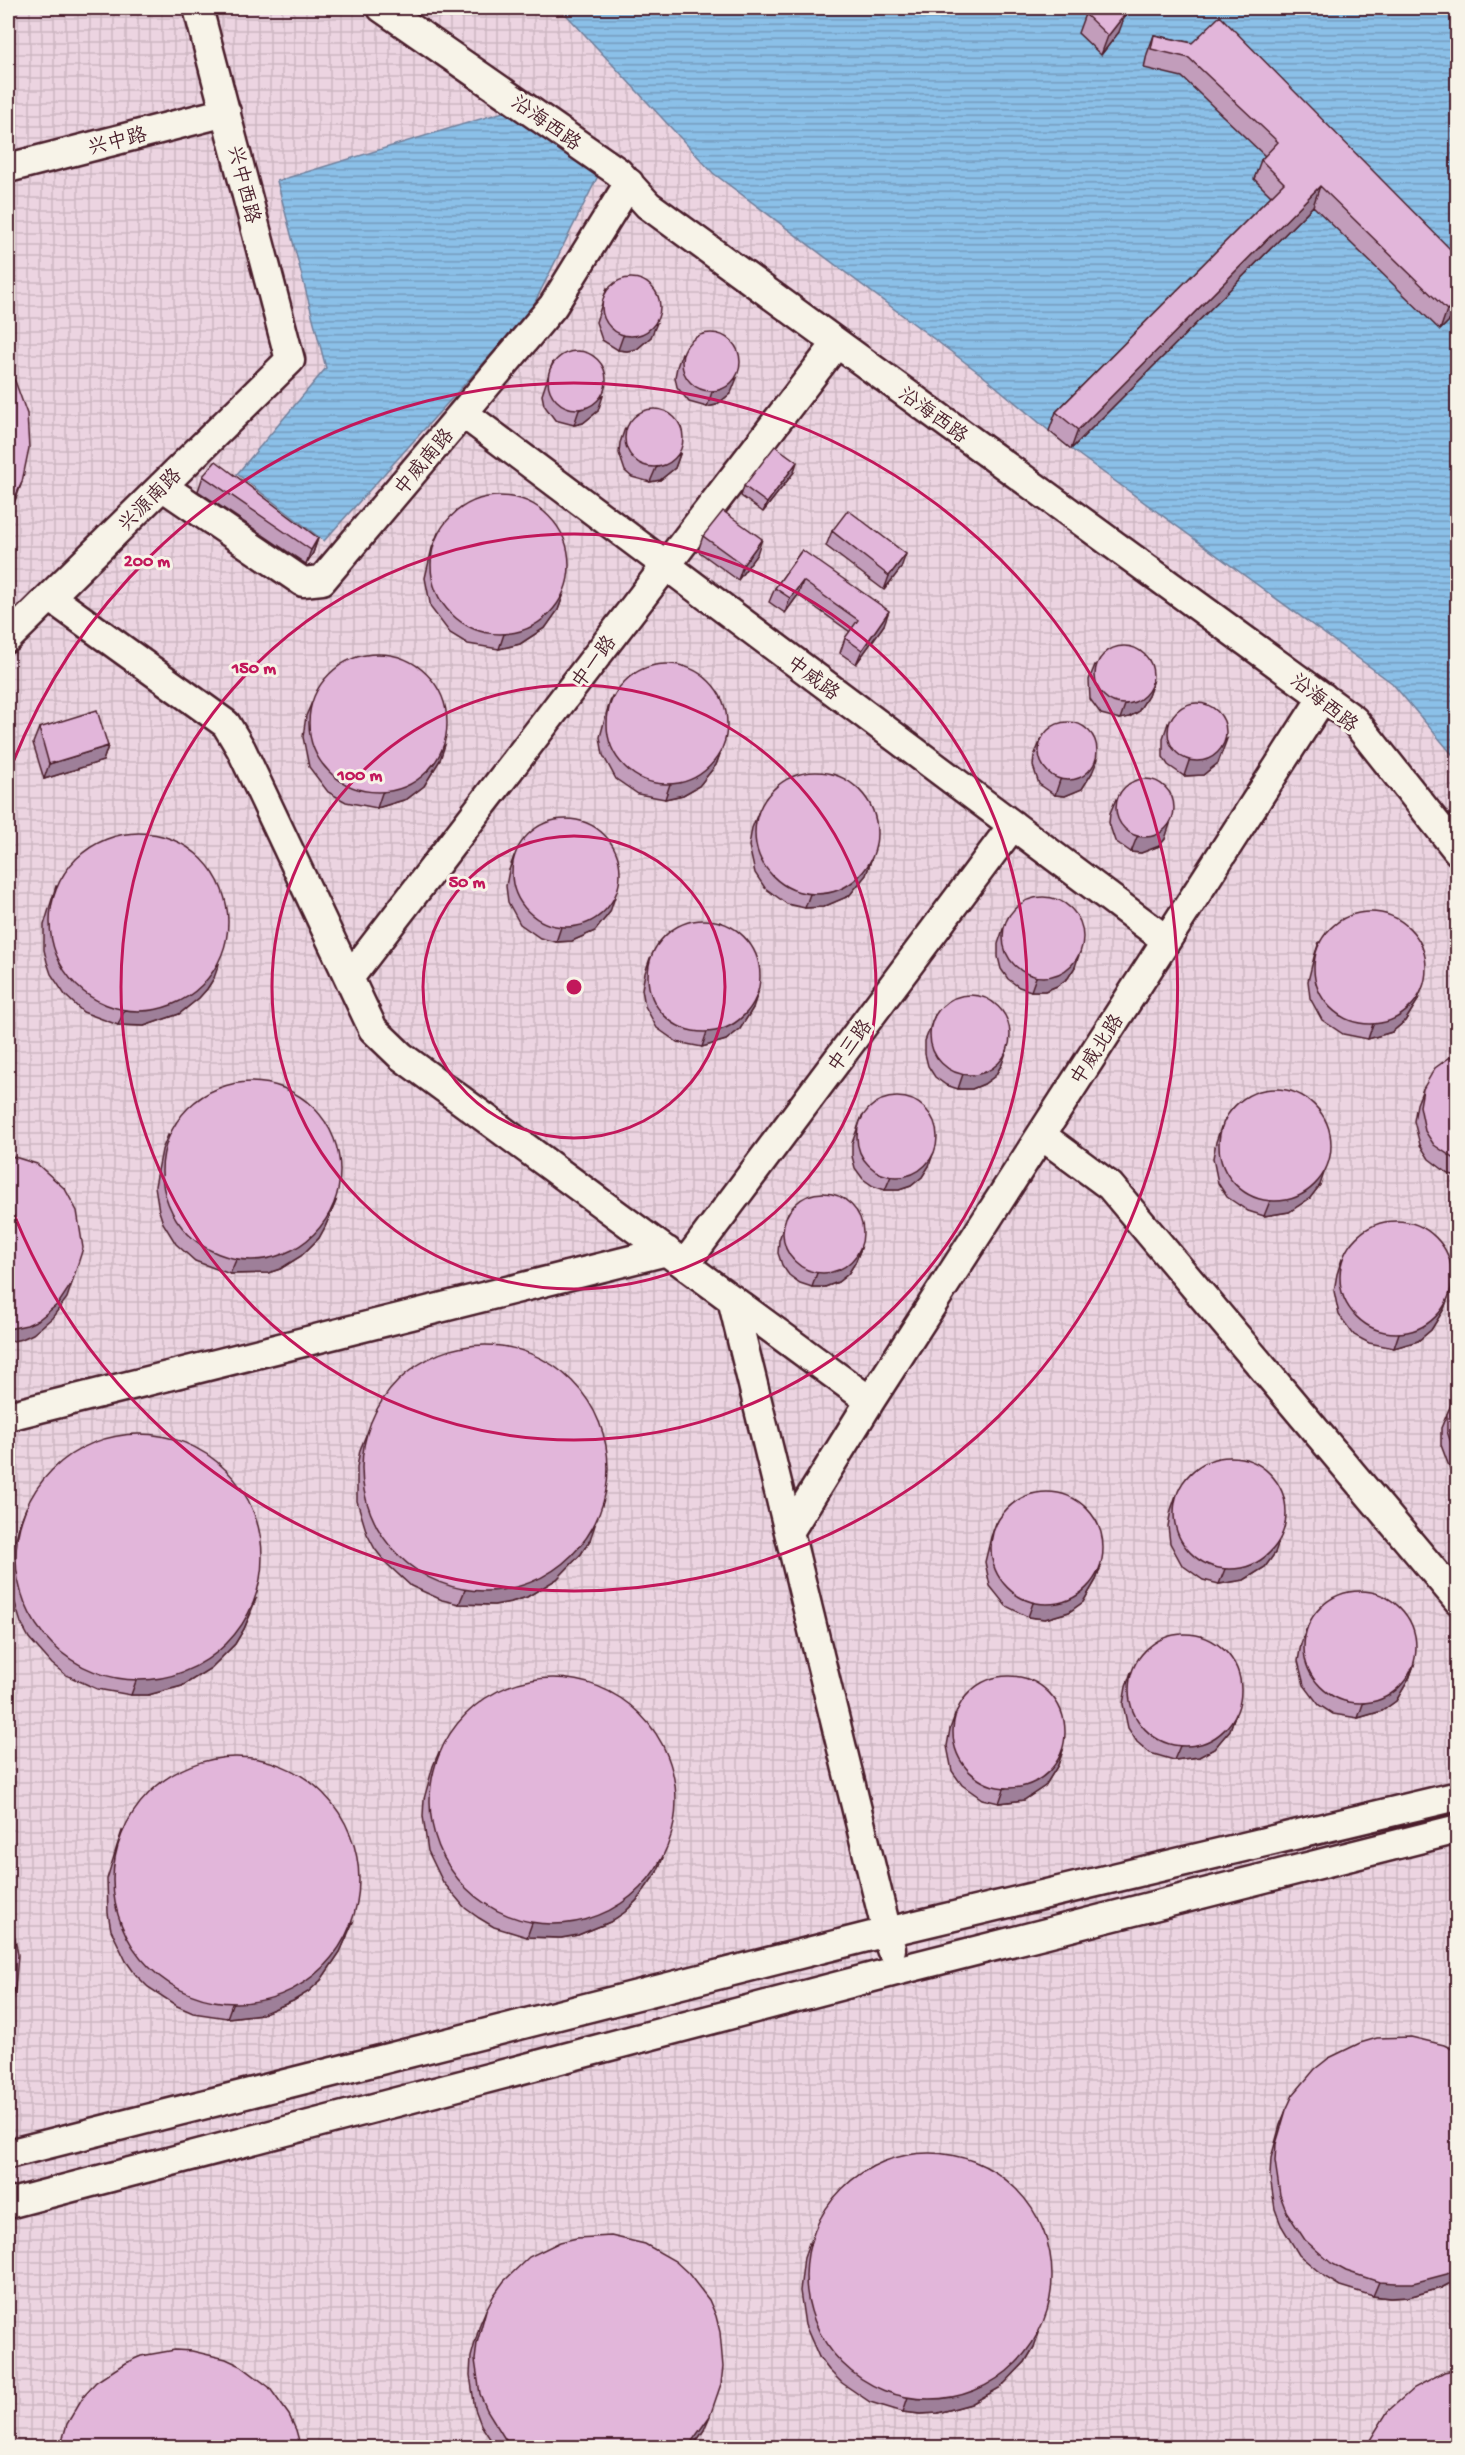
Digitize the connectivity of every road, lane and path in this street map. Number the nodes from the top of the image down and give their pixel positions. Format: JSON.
{"nodes":[{"id":1,"x":198,"y":8,"type":"edge"},
{"id":2,"x":382,"y":8,"type":"edge"},
{"id":3,"x":226,"y":112,"type":"junction"},
{"id":4,"x":8,"y":168,"type":"edge"},
{"id":5,"x":629,"y":183,"type":"junction"},
{"id":6,"x":837,"y":343,"type":"junction"},
{"id":7,"x":290,"y":360,"type":"joint"},
{"id":8,"x":463,"y":413,"type":"junction"},
{"id":9,"x":162,"y":486,"type":"junction"},
{"id":10,"x":666,"y":565,"type":"junction"},
{"id":11,"x":50,"y":597,"type":"junction"},
{"id":12,"x":8,"y":638,"type":"edge"},
{"id":13,"x":1323,"y":697,"type":"junction"},
{"id":14,"x":1013,"y":825,"type":"junction"},
{"id":15,"x":1458,"y":851,"type":"edge"},
{"id":16,"x":1166,"y":940,"type":"junction"},
{"id":17,"x":349,"y":978,"type":"junction"},
{"id":18,"x":1041,"y":1135,"type":"junction"},
{"id":19,"x":676,"y":1258,"type":"junction"},
{"id":20,"x":732,"y":1299,"type":"junction"},
{"id":21,"x":870,"y":1401,"type":"junction"},
{"id":22,"x":8,"y":1416,"type":"edge"},
{"id":23,"x":789,"y":1532,"type":"junction"},
{"id":24,"x":1458,"y":1599,"type":"edge"},
{"id":25,"x":1458,"y":1796,"type":"edge"},
{"id":26,"x":1458,"y":1829,"type":"edge"},
{"id":27,"x":887,"y":1932,"type":"junction"},
{"id":28,"x":896,"y":1971,"type":"junction"},
{"id":29,"x":8,"y":2154,"type":"edge"},
{"id":30,"x":8,"y":2204,"type":"edge"}],
"edges":[{"from":1,"to":3,"type":"lane","name":"兴中西路"},
{"from":2,"to":5,"type":"lane","name":"沿海西路"},
{"from":3,"to":4,"type":"lane","name":"兴中路"},
{"from":3,"to":7,"type":"lane","name":"兴中西路"},
{"from":5,"to":6,"type":"lane","name":"沿海西路"},
{"from":5,"to":8,"type":"lane","name":"中威南路"},
{"from":6,"to":10,"type":"lane","name":"中一路"},
{"from":6,"to":13,"type":"lane","name":"沿海西路"},
{"from":7,"to":9,"type":"lane","name":"兴源南路"},
{"from":8,"to":9,"type":"lane","name":"中威南路"},
{"from":8,"to":10,"type":"lane","name":"中威路"},
{"from":9,"to":11,"type":"lane","name":"兴源南路"},
{"from":10,"to":14,"type":"lane","name":"中威路"},
{"from":10,"to":17,"type":"lane","name":"中一路"},
{"from":11,"to":12,"type":"lane","name":"兴源南路"},
{"from":11,"to":17,"type":"lane"},
{"from":13,"to":15,"type":"lane","name":"沿海西路"},
{"from":13,"to":16,"type":"lane","name":"中威北路"},
{"from":14,"to":16,"type":"lane","name":"中威路"},
{"from":14,"to":19,"type":"lane","name":"中三路"},
{"from":16,"to":18,"type":"lane","name":"中威北路"},
{"from":17,"to":19,"type":"lane"},
{"from":18,"to":21,"type":"lane","name":"中威北路"},
{"from":18,"to":24,"type":"lane"},
{"from":19,"to":20,"type":"lane"},
{"from":19,"to":22,"type":"lane"},
{"from":20,"to":21,"type":"lane"},
{"from":20,"to":23,"type":"lane"},
{"from":21,"to":23,"type":"lane","name":"中威北路"},
{"from":23,"to":27,"type":"lane"},
{"from":25,"to":27,"type":"lane"},
{"from":26,"to":28,"type":"lane"},
{"from":27,"to":28,"type":"lane"},
{"from":27,"to":29,"type":"lane"},
{"from":28,"to":30,"type":"lane"}]}
